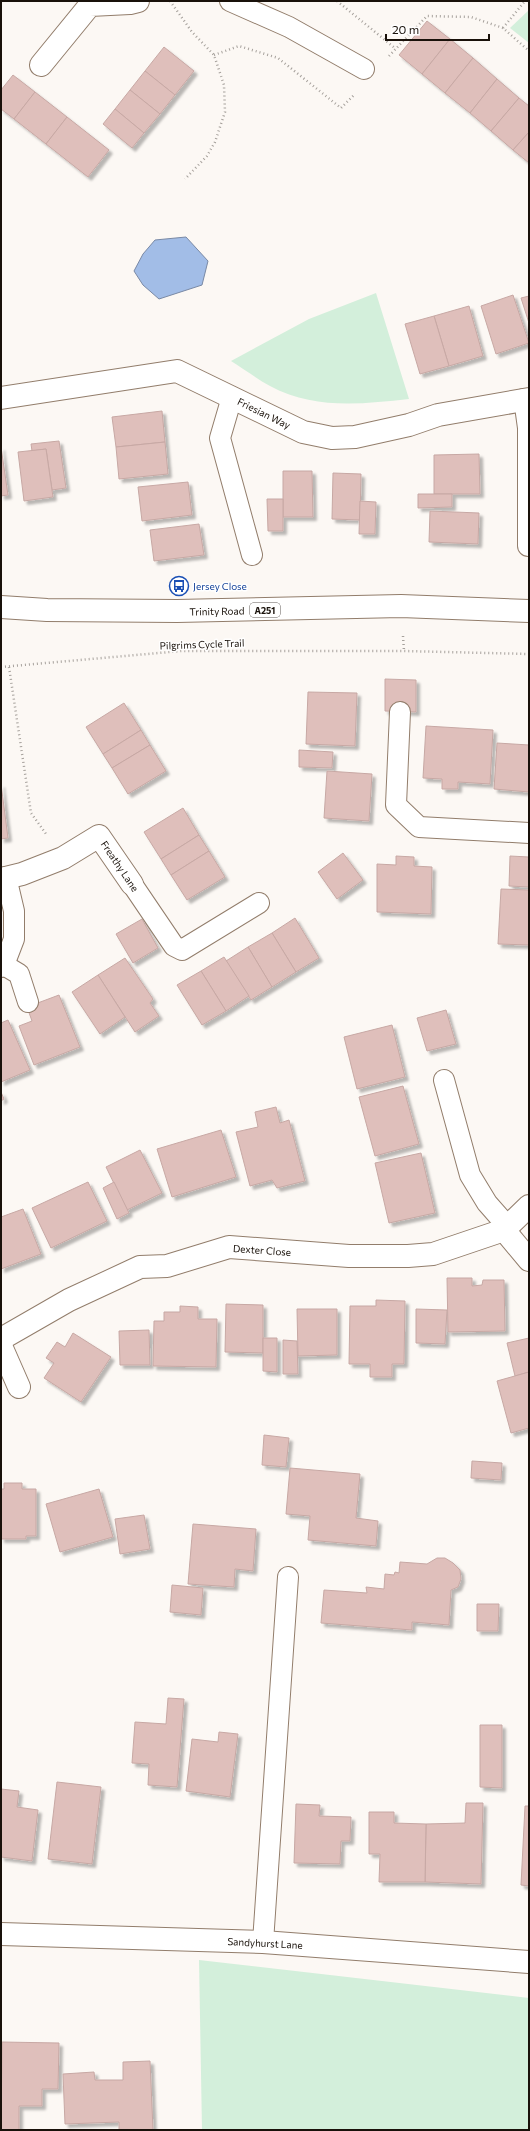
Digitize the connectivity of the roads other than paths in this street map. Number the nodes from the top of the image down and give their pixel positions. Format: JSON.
{"nodes":[{"id":1,"x":138,"y":1,"type":"edge"},
{"id":2,"x":230,"y":1,"type":"edge"},
{"id":3,"x":89,"y":3,"type":"edge"},
{"id":4,"x":41,"y":65,"type":"dead end"},
{"id":5,"x":367,"y":74,"type":"road end"},
{"id":6,"x":232,"y":397,"type":"junction"},
{"id":7,"x":1,"y":398,"type":"edge"},
{"id":8,"x":526,"y":399,"type":"edge"},
{"id":9,"x":528,"y":546,"type":"dead end"},
{"id":10,"x":252,"y":555,"type":"dead end"},
{"id":11,"x":1,"y":607,"type":"edge"},
{"id":12,"x":529,"y":611,"type":"edge"},
{"id":13,"x":400,"y":712,"type":"dead end"},
{"id":14,"x":529,"y":833,"type":"edge"},
{"id":15,"x":4,"y":878,"type":"edge"},
{"id":16,"x":132,"y":884,"type":"joint"},
{"id":17,"x":259,"y":903,"type":"dead end"},
{"id":18,"x":2,"y":966,"type":"edge"},
{"id":19,"x":28,"y":1002,"type":"dead end"},
{"id":20,"x":444,"y":1080,"type":"dead end"},
{"id":21,"x":529,"y":1206,"type":"edge"},
{"id":22,"x":506,"y":1229,"type":"junction"},
{"id":23,"x":529,"y":1260,"type":"edge"},
{"id":24,"x":1,"y":1339,"type":"edge"},
{"id":25,"x":1,"y":1346,"type":"edge"},
{"id":26,"x":19,"y":1387,"type":"dead end"},
{"id":27,"x":288,"y":1577,"type":"dead end"},
{"id":28,"x":1,"y":1934,"type":"edge"},
{"id":29,"x":263,"y":1942,"type":"junction"},
{"id":30,"x":529,"y":1962,"type":"edge"}],
"edges":[{"from":1,"to":3,"type":"street"},
{"from":2,"to":5,"type":"lane"},
{"from":3,"to":4,"type":"street"},
{"from":6,"to":7,"type":"street","name":"Friesian Way"},
{"from":6,"to":8,"type":"street","name":"Friesian Way"},
{"from":6,"to":10,"type":"lane"},
{"from":8,"to":9,"type":"lane"},
{"from":11,"to":12,"type":"street","name":"Trinity Road","number":"A251"},
{"from":13,"to":14,"type":"lane"},
{"from":15,"to":16,"type":"street","name":"Freathy Lane"},
{"from":15,"to":18,"type":"lane"},
{"from":16,"to":17,"type":"lane","name":"Freathy Lane"},
{"from":18,"to":19,"type":"lane"},
{"from":20,"to":22,"type":"lane"},
{"from":21,"to":22,"type":"street","name":"Dexter Close"},
{"from":22,"to":23,"type":"street"},
{"from":22,"to":24,"type":"street","name":"Dexter Close"},
{"from":25,"to":26,"type":"street"},
{"from":27,"to":29,"type":"lane"},
{"from":28,"to":29,"type":"street","name":"Sandyhurst Lane"},
{"from":29,"to":30,"type":"street","name":"Sandyhurst Lane"}]}
